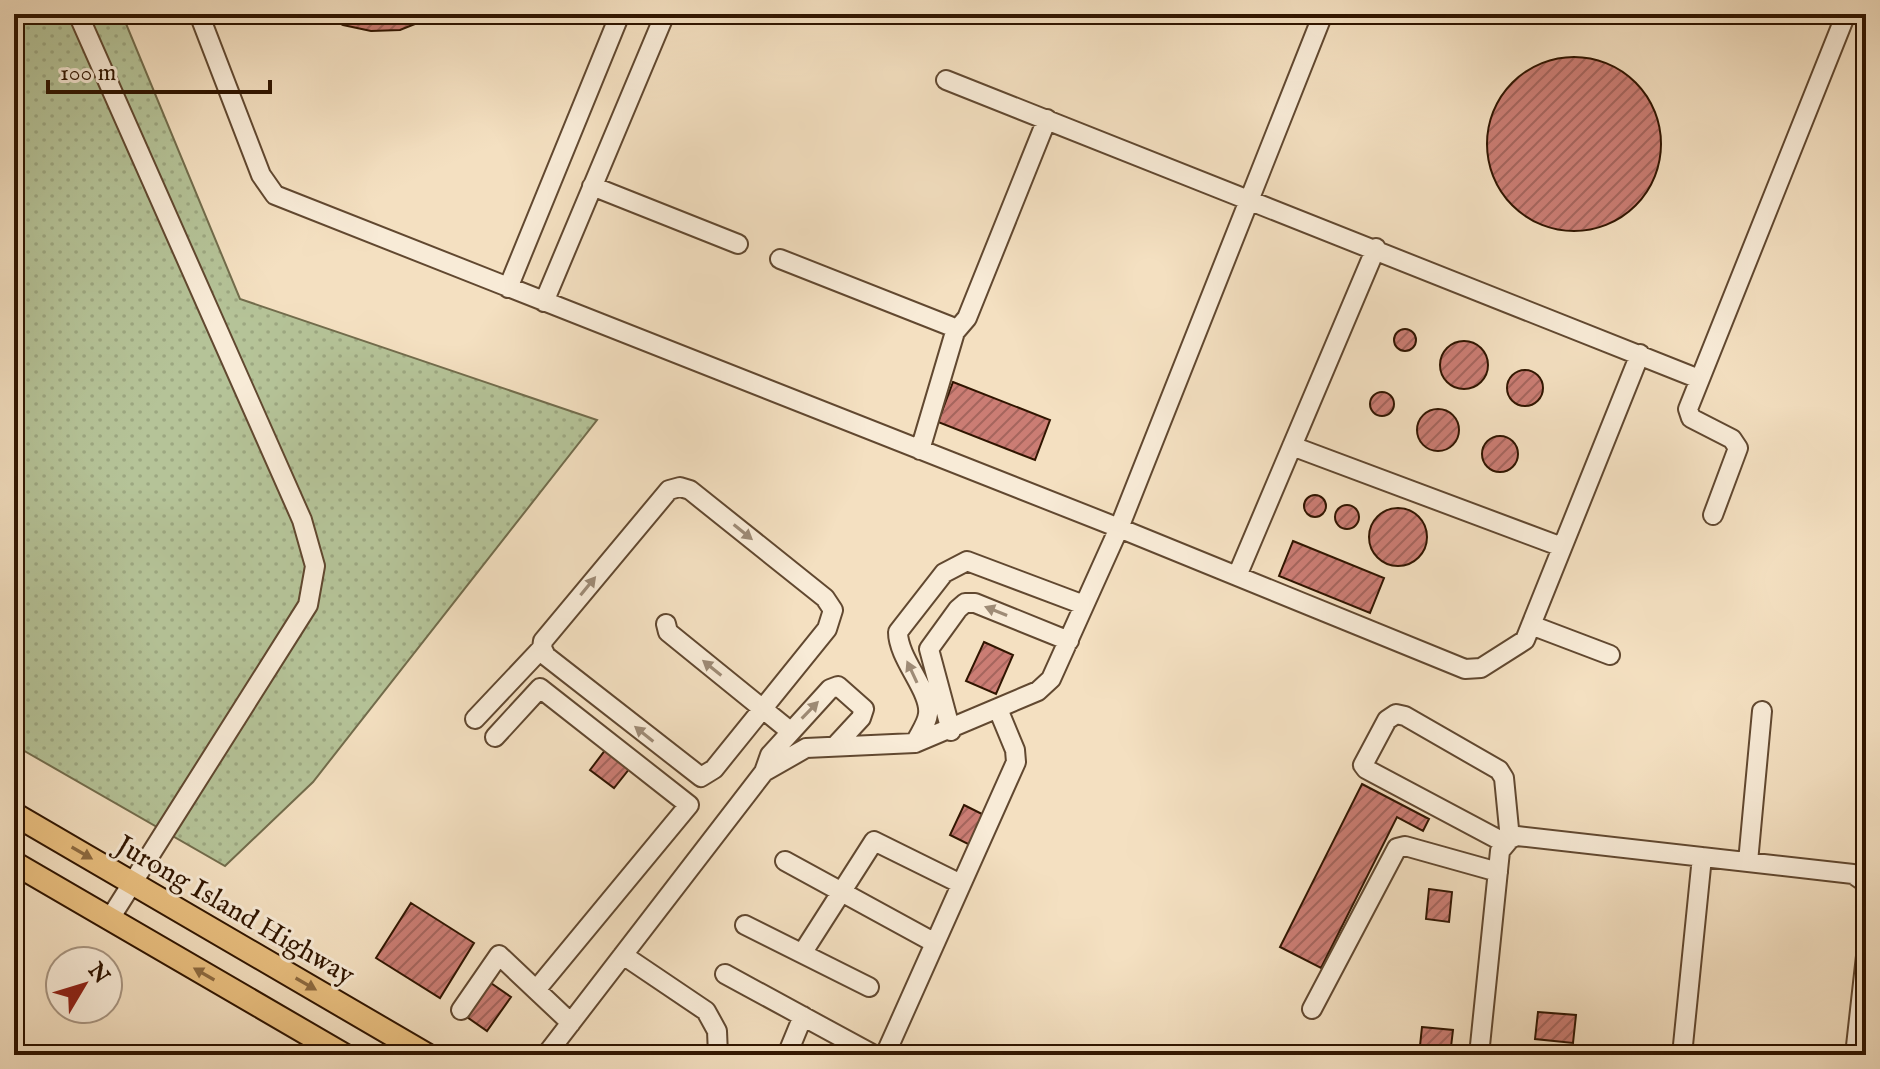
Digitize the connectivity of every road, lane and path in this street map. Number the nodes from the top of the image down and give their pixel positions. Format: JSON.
{"nodes":[{"id":1,"x":78,"y":14,"type":"edge"},
{"id":2,"x":199,"y":14,"type":"edge"},
{"id":3,"x":620,"y":14,"type":"edge"},
{"id":4,"x":665,"y":14,"type":"edge"},
{"id":5,"x":1323,"y":14,"type":"edge"},
{"id":6,"x":1846,"y":14,"type":"edge"},
{"id":7,"x":946,"y":80,"type":"dead end"},
{"id":8,"x":1047,"y":119,"type":"junction"},
{"id":9,"x":592,"y":186,"type":"junction"},
{"id":10,"x":1248,"y":197,"type":"junction"},
{"id":11,"x":738,"y":244,"type":"dead end"},
{"id":12,"x":1376,"y":248,"type":"junction"},
{"id":13,"x":780,"y":259,"type":"dead end"},
{"id":14,"x":508,"y":288,"type":"junction"},
{"id":15,"x":544,"y":302,"type":"junction"},
{"id":16,"x":955,"y":332,"type":"junction"},
{"id":17,"x":1640,"y":354,"type":"junction"},
{"id":18,"x":1699,"y":379,"type":"junction"},
{"id":19,"x":1292,"y":446,"type":"junction"},
{"id":20,"x":920,"y":450,"type":"junction"},
{"id":21,"x":1713,"y":515,"type":"dead end"},
{"id":22,"x":1119,"y":528,"type":"junction"},
{"id":23,"x":1562,"y":547,"type":"junction"},
{"id":24,"x":1237,"y":576,"type":"junction"},
{"id":25,"x":1084,"y":605,"type":"junction"},
{"id":26,"x":666,"y":624,"type":"dead end"},
{"id":27,"x":1531,"y":625,"type":"junction"},
{"id":28,"x":1069,"y":641,"type":"junction"},
{"id":29,"x":542,"y":648,"type":"junction"},
{"id":30,"x":1610,"y":655,"type":"dead end"},
{"id":31,"x":762,"y":709,"type":"junction"},
{"id":32,"x":998,"y":709,"type":"junction"},
{"id":33,"x":1762,"y":711,"type":"dead end"},
{"id":34,"x":475,"y":719,"type":"dead end"},
{"id":35,"x":790,"y":731,"type":"junction"},
{"id":36,"x":951,"y":731,"type":"junction"},
{"id":37,"x":495,"y":737,"type":"dead end"},
{"id":38,"x":915,"y":743,"type":"junction"},
{"id":39,"x":836,"y":745,"type":"junction"},
{"id":40,"x":764,"y":772,"type":"junction"},
{"id":41,"x":14,"y":814,"type":"edge"},
{"id":42,"x":1507,"y":841,"type":"junction"},
{"id":43,"x":1702,"y":857,"type":"junction"},
{"id":44,"x":785,"y":861,"type":"dead end"},
{"id":45,"x":1748,"y":862,"type":"junction"},
{"id":46,"x":14,"y":863,"type":"edge"},
{"id":47,"x":1498,"y":872,"type":"junction"},
{"id":48,"x":132,"y":882,"type":"junction"},
{"id":49,"x":1866,"y":883,"type":"edge"},
{"id":50,"x":961,"y":884,"type":"junction"},
{"id":51,"x":842,"y":892,"type":"junction"},
{"id":52,"x":109,"y":920,"type":"junction"},
{"id":53,"x":745,"y":925,"type":"dead end"},
{"id":54,"x":935,"y":943,"type":"junction"},
{"id":55,"x":803,"y":952,"type":"junction"},
{"id":56,"x":623,"y":955,"type":"junction"},
{"id":57,"x":1866,"y":956,"type":"edge"},
{"id":58,"x":725,"y":974,"type":"dead end"},
{"id":59,"x":869,"y":987,"type":"dead end"},
{"id":60,"x":536,"y":990,"type":"junction"},
{"id":61,"x":1312,"y":1009,"type":"dead end"},
{"id":62,"x":461,"y":1010,"type":"dead end"},
{"id":63,"x":803,"y":1016,"type":"junction"},
{"id":64,"x":571,"y":1023,"type":"junction"},
{"id":65,"x":344,"y":1055,"type":"edge"},
{"id":66,"x":427,"y":1055,"type":"edge"},
{"id":67,"x":546,"y":1055,"type":"edge"},
{"id":68,"x":718,"y":1055,"type":"edge"},
{"id":69,"x":787,"y":1055,"type":"edge"},
{"id":70,"x":874,"y":1055,"type":"edge"},
{"id":71,"x":885,"y":1055,"type":"edge"},
{"id":72,"x":1479,"y":1055,"type":"edge"},
{"id":73,"x":1682,"y":1055,"type":"edge"},
{"id":74,"x":1855,"y":1055,"type":"edge"}],
"edges":[{"from":1,"to":48,"type":"street"},
{"from":2,"to":14,"type":"street"},
{"from":3,"to":14,"type":"street"},
{"from":4,"to":9,"type":"street"},
{"from":5,"to":10,"type":"street"},
{"from":6,"to":18,"type":"street"},
{"from":7,"to":8,"type":"street"},
{"from":8,"to":10,"type":"street"},
{"from":8,"to":16,"type":"street"},
{"from":9,"to":11,"type":"street"},
{"from":9,"to":15,"type":"street"},
{"from":10,"to":12,"type":"street"},
{"from":10,"to":22,"type":"street"},
{"from":12,"to":17,"type":"street"},
{"from":12,"to":19,"type":"street"},
{"from":13,"to":16,"type":"street"},
{"from":14,"to":15,"type":"street"},
{"from":15,"to":20,"type":"street"},
{"from":16,"to":20,"type":"street"},
{"from":17,"to":18,"type":"street"},
{"from":17,"to":23,"type":"street"},
{"from":18,"to":21,"type":"street"},
{"from":19,"to":23,"type":"street"},
{"from":19,"to":24,"type":"street"},
{"from":20,"to":22,"type":"street"},
{"from":22,"to":24,"type":"street"},
{"from":22,"to":25,"type":"street"},
{"from":23,"to":27,"type":"street"},
{"from":24,"to":27,"type":"street"},
{"from":25,"to":28,"type":"street"},
{"from":38,"to":25,"type":"street","one_way":true},
{"from":31,"to":26,"type":"street","one_way":true},
{"from":27,"to":30,"type":"street"},
{"from":28,"to":32,"type":"street"},
{"from":28,"to":36,"type":"street","one_way":true},
{"from":31,"to":29,"type":"street","one_way":true},
{"from":29,"to":31,"type":"street","one_way":true},
{"from":29,"to":34,"type":"street"},
{"from":31,"to":35,"type":"street"},
{"from":32,"to":36,"type":"street"},
{"from":32,"to":50,"type":"street"},
{"from":33,"to":45,"type":"street"},
{"from":35,"to":39,"type":"street","one_way":true},
{"from":35,"to":40,"type":"street"},
{"from":36,"to":38,"type":"street"},
{"from":37,"to":60,"type":"street"},
{"from":38,"to":39,"type":"street"},
{"from":39,"to":40,"type":"street"},
{"from":40,"to":56,"type":"street"},
{"from":41,"to":48,"type":"main road","name":"Jurong Island Highway","one_way":true},
{"from":42,"to":42,"type":"street"},
{"from":42,"to":43,"type":"street"},
{"from":42,"to":47,"type":"street"},
{"from":43,"to":45,"type":"street"},
{"from":43,"to":73,"type":"street"},
{"from":44,"to":51,"type":"street"},
{"from":45,"to":49,"type":"street"},
{"from":46,"to":52,"type":"main road"},
{"from":47,"to":61,"type":"street"},
{"from":47,"to":72,"type":"street"},
{"from":48,"to":52,"type":"street"},
{"from":48,"to":66,"type":"main road","name":"Jurong Island Highway","one_way":true},
{"from":50,"to":51,"type":"street"},
{"from":50,"to":54,"type":"street"},
{"from":51,"to":54,"type":"street"},
{"from":51,"to":55,"type":"street"},
{"from":65,"to":52,"type":"main road","one_way":true},
{"from":53,"to":55,"type":"street"},
{"from":54,"to":71,"type":"street"},
{"from":55,"to":59,"type":"street"},
{"from":56,"to":64,"type":"street"},
{"from":56,"to":68,"type":"street"},
{"from":57,"to":74,"type":"street"},
{"from":58,"to":63,"type":"street"},
{"from":60,"to":62,"type":"street"},
{"from":60,"to":64,"type":"street"},
{"from":63,"to":69,"type":"street"},
{"from":63,"to":70,"type":"street"},
{"from":64,"to":67,"type":"street"}]}
